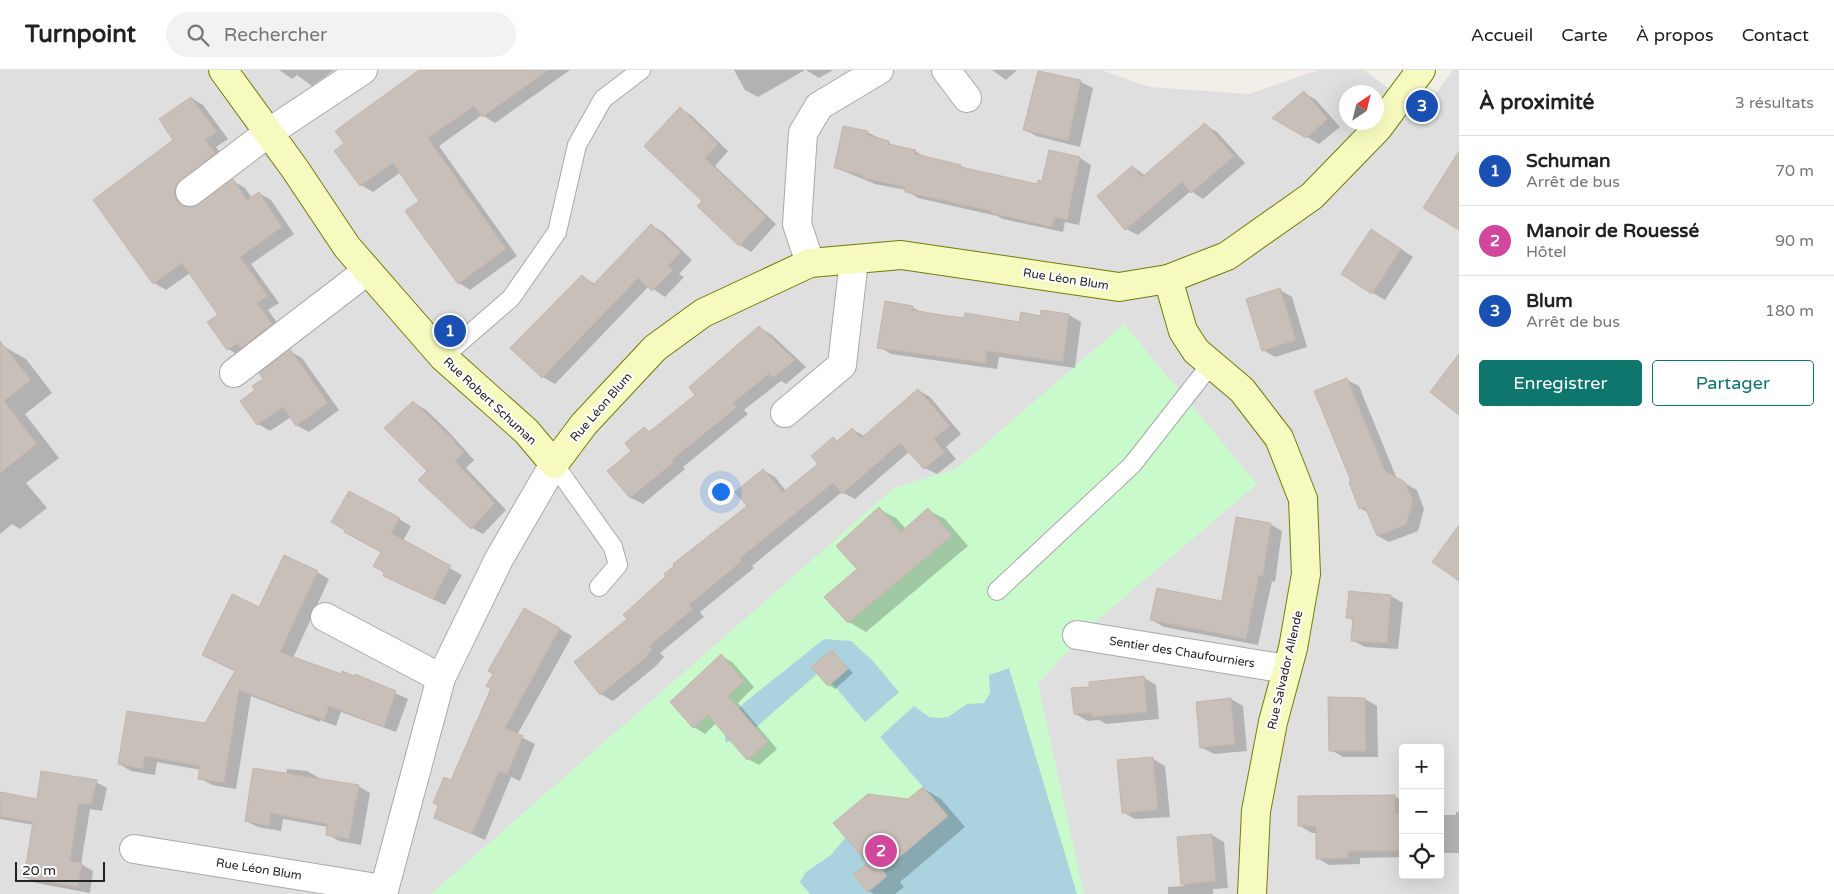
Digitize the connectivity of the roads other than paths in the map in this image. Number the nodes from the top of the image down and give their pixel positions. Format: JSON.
{"nodes":[{"id":1,"x":223,"y":70,"type":"edge"},
{"id":2,"x":363,"y":70,"type":"edge"},
{"id":3,"x":641,"y":70,"type":"edge"},
{"id":4,"x":879,"y":70,"type":"edge"},
{"id":5,"x":946,"y":70,"type":"edge"},
{"id":6,"x":1422,"y":70,"type":"edge"},
{"id":7,"x":967,"y":98,"type":"dead end"},
{"id":8,"x":268,"y":133,"type":"junction"},
{"id":9,"x":190,"y":192,"type":"dead end"},
{"id":10,"x":854,"y":260,"type":"junction"},
{"id":11,"x":810,"y":264,"type":"junction"},
{"id":12,"x":367,"y":271,"type":"junction"},
{"id":13,"x":1168,"y":279,"type":"junction"},
{"id":14,"x":443,"y":357,"type":"junction"},
{"id":15,"x":1212,"y":364,"type":"junction"},
{"id":16,"x":234,"y":373,"type":"dead end"},
{"id":17,"x":785,"y":413,"type":"dead end"},
{"id":18,"x":554,"y":464,"type":"junction"},
{"id":19,"x":599,"y":586,"type":"dead end"},
{"id":20,"x":997,"y":591,"type":"dead end"},
{"id":21,"x":325,"y":618,"type":"dead end"},
{"id":22,"x":1077,"y":635,"type":"dead end"},
{"id":23,"x":1287,"y":669,"type":"junction"},
{"id":24,"x":440,"y":678,"type":"junction"},
{"id":25,"x":134,"y":849,"type":"dead end"},
{"id":26,"x":383,"y":892,"type":"edge"},
{"id":27,"x":1252,"y":894,"type":"edge"}],
"edges":[{"from":1,"to":8,"type":"street","name":"Rue Robert Schuman"},
{"from":2,"to":8,"type":"street"},
{"from":3,"to":14,"type":"lane"},
{"from":4,"to":11,"type":"street"},
{"from":5,"to":7,"type":"street"},
{"from":6,"to":13,"type":"street","name":"Rue Léon Blum"},
{"from":8,"to":9,"type":"street"},
{"from":8,"to":12,"type":"street","name":"Rue Robert Schuman"},
{"from":10,"to":11,"type":"street","name":"Rue Léon Blum"},
{"from":10,"to":13,"type":"street","name":"Rue Léon Blum"},
{"from":10,"to":17,"type":"street"},
{"from":11,"to":18,"type":"street","name":"Rue Léon Blum"},
{"from":12,"to":14,"type":"street","name":"Rue Robert Schuman"},
{"from":12,"to":16,"type":"street"},
{"from":13,"to":15,"type":"street","name":"Rue Salvador Allende"},
{"from":14,"to":18,"type":"street","name":"Rue Robert Schuman"},
{"from":15,"to":20,"type":"lane"},
{"from":15,"to":23,"type":"street","name":"Rue Salvador Allende"},
{"from":18,"to":19,"type":"lane"},
{"from":18,"to":24,"type":"street","name":"Rue Léon Blum"},
{"from":21,"to":24,"type":"street"},
{"from":22,"to":23,"type":"street","name":"Sentier des Chaufourniers"},
{"from":23,"to":27,"type":"street","name":"Rue Salvador Allende"},
{"from":24,"to":26,"type":"street","name":"Rue Léon Blum"},
{"from":25,"to":26,"type":"street","name":"Rue Léon Blum"}]}
